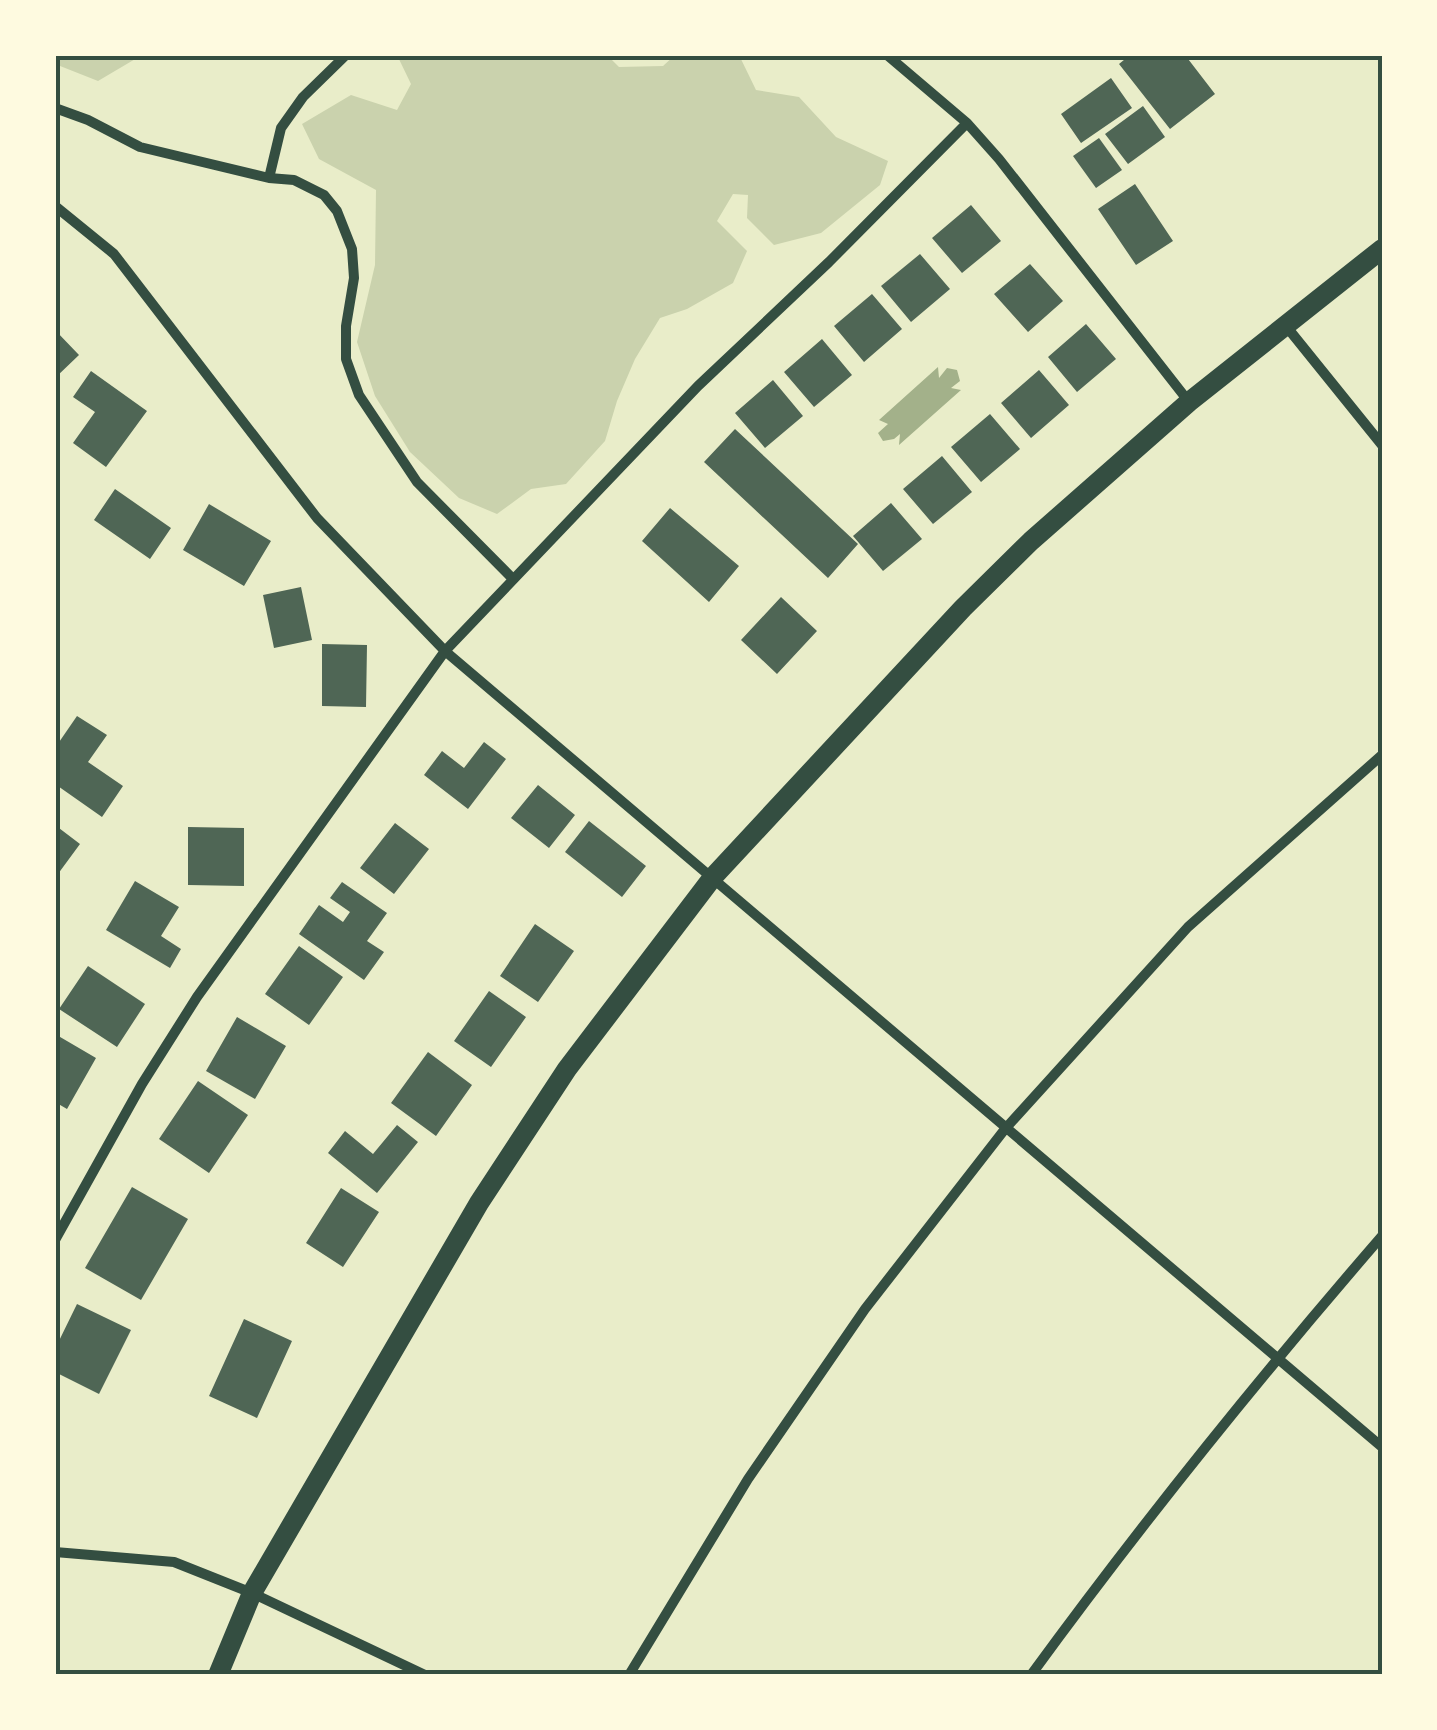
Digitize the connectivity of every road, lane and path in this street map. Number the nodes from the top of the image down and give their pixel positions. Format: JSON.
{"nodes":[{"id":1,"x":346,"y":55,"type":"edge"},
{"id":2,"x":886,"y":55,"type":"edge"},
{"id":3,"x":55,"y":108,"type":"edge"},
{"id":4,"x":967,"y":123,"type":"junction"},
{"id":5,"x":269,"y":178,"type":"junction"},
{"id":6,"x":55,"y":206,"type":"edge"},
{"id":7,"x":1382,"y":249,"type":"edge"},
{"id":8,"x":1285,"y":326,"type":"junction"},
{"id":9,"x":1189,"y":402,"type":"junction"},
{"id":10,"x":1382,"y":446,"type":"edge"},
{"id":11,"x":512,"y":578,"type":"junction"},
{"id":12,"x":445,"y":651,"type":"junction"},
{"id":13,"x":1382,"y":755,"type":"edge"},
{"id":14,"x":713,"y":877,"type":"junction"},
{"id":15,"x":1005,"y":1129,"type":"junction"},
{"id":16,"x":1382,"y":1236,"type":"edge"},
{"id":17,"x":55,"y":1240,"type":"edge"},
{"id":18,"x":1276,"y":1358,"type":"junction"},
{"id":19,"x":1382,"y":1446,"type":"edge"},
{"id":20,"x":55,"y":1552,"type":"edge"},
{"id":21,"x":252,"y":1593,"type":"junction"},
{"id":22,"x":218,"y":1675,"type":"edge"},
{"id":23,"x":425,"y":1675,"type":"edge"},
{"id":24,"x":629,"y":1675,"type":"edge"},
{"id":25,"x":1031,"y":1675,"type":"edge"}],
"edges":[{"from":1,"to":5,"type":"street"},
{"from":2,"to":4,"type":"street"},
{"from":3,"to":5,"type":"street"},
{"from":4,"to":9,"type":"street"},
{"from":4,"to":11,"type":"street"},
{"from":5,"to":11,"type":"street"},
{"from":6,"to":12,"type":"street"},
{"from":7,"to":8,"type":"main road"},
{"from":8,"to":9,"type":"main road"},
{"from":8,"to":10,"type":"street"},
{"from":9,"to":14,"type":"main road"},
{"from":11,"to":12,"type":"street"},
{"from":12,"to":14,"type":"street"},
{"from":12,"to":17,"type":"street"},
{"from":13,"to":15,"type":"street"},
{"from":14,"to":15,"type":"street"},
{"from":14,"to":21,"type":"main road"},
{"from":15,"to":18,"type":"street"},
{"from":15,"to":24,"type":"street"},
{"from":16,"to":18,"type":"street"},
{"from":18,"to":19,"type":"street"},
{"from":18,"to":25,"type":"street"},
{"from":20,"to":21,"type":"street"},
{"from":21,"to":22,"type":"main road"},
{"from":21,"to":23,"type":"street"}]}
